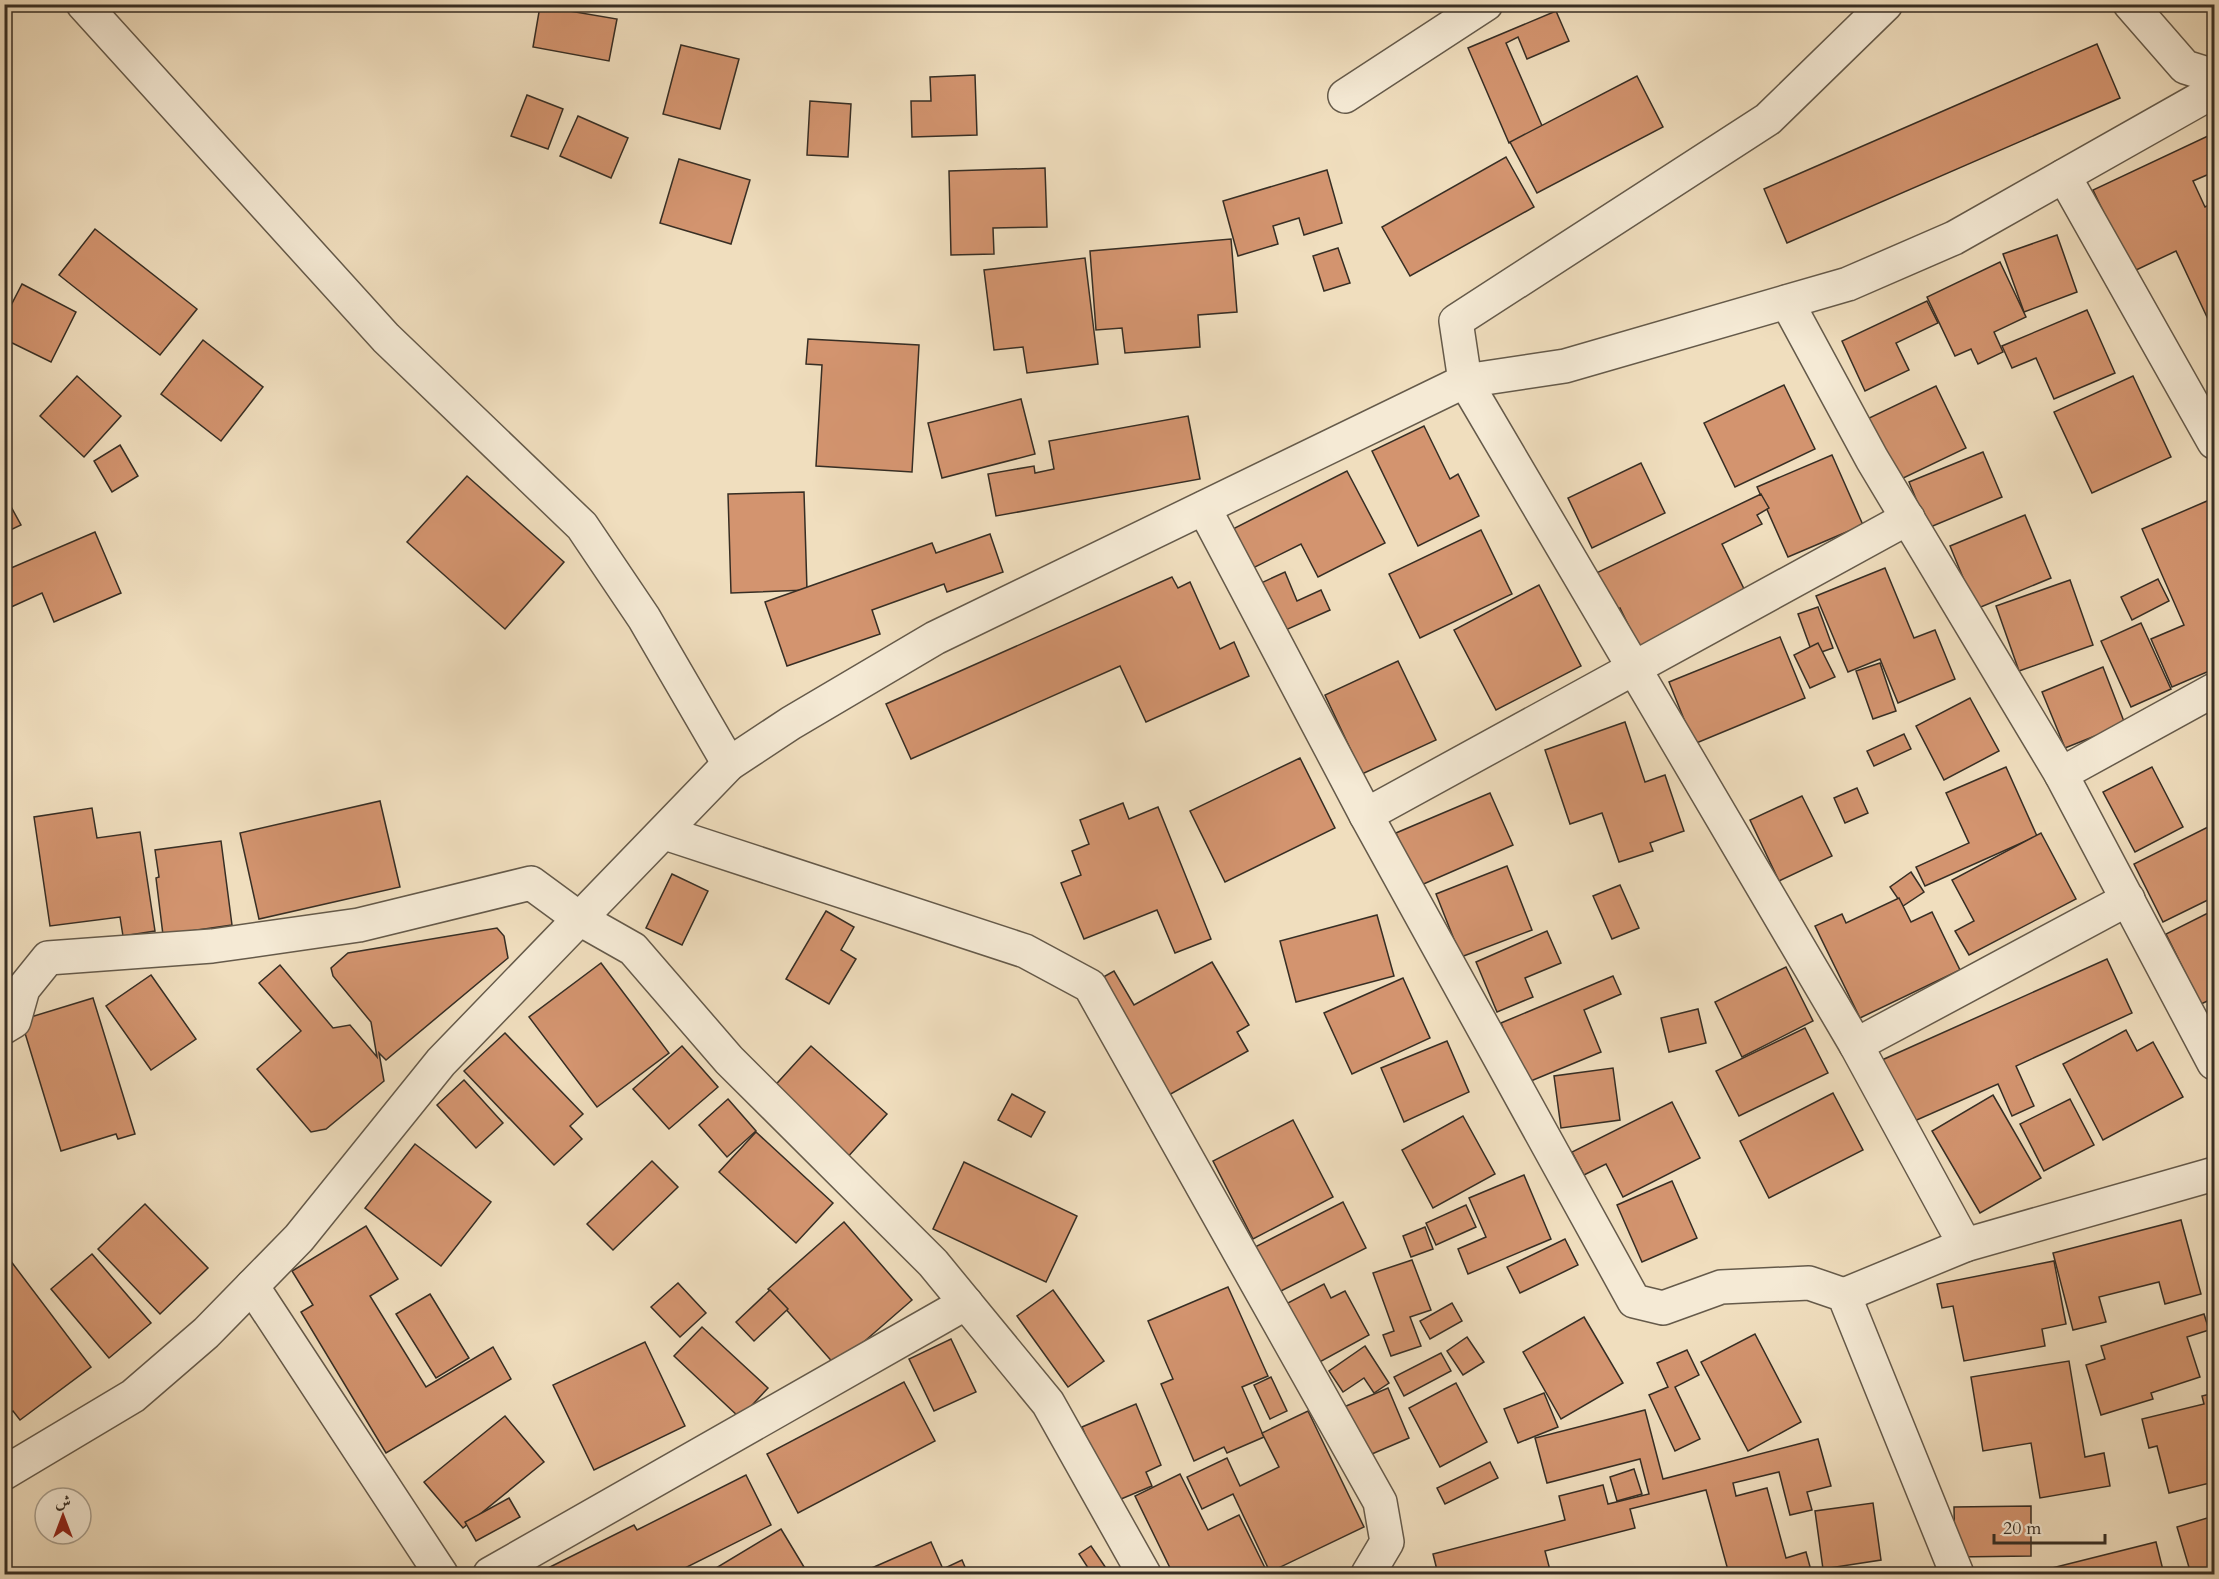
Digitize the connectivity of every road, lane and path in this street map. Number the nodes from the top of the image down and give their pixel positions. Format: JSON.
{"nodes":[{"id":1,"x":83,"y":4,"type":"edge"},
{"id":2,"x":1486,"y":4,"type":"edge"},
{"id":3,"x":1886,"y":4,"type":"edge"},
{"id":4,"x":2130,"y":4,"type":"edge"},
{"id":5,"x":2214,"y":76,"type":"edge"},
{"id":6,"x":2214,"y":91,"type":"edge"},
{"id":7,"x":1345,"y":96,"type":"dead end"},
{"id":8,"x":2064,"y":176,"type":"junction"},
{"id":9,"x":1787,"y":302,"type":"junction"},
{"id":10,"x":1465,"y":381,"type":"junction"},
{"id":11,"x":2214,"y":442,"type":"edge"},
{"id":12,"x":1204,"y":508,"type":"junction"},
{"id":13,"x":1908,"y":518,"type":"junction"},
{"id":14,"x":1634,"y":668,"type":"junction"},
{"id":15,"x":2214,"y":690,"type":"edge"},
{"id":16,"x":729,"y":764,"type":"junction"},
{"id":17,"x":2061,"y":774,"type":"junction"},
{"id":18,"x":1366,"y":815,"type":"junction"},
{"id":19,"x":665,"y":833,"type":"junction"},
{"id":20,"x":2128,"y":899,"type":"junction"},
{"id":21,"x":580,"y":919,"type":"junction"},
{"id":22,"x":4,"y":1027,"type":"edge"},
{"id":23,"x":1856,"y":1045,"type":"junction"},
{"id":24,"x":2214,"y":1063,"type":"edge"},
{"id":25,"x":2214,"y":1174,"type":"edge"},
{"id":26,"x":1965,"y":1245,"type":"junction"},
{"id":27,"x":252,"y":1286,"type":"junction"},
{"id":28,"x":1844,"y":1295,"type":"junction"},
{"id":29,"x":966,"y":1303,"type":"junction"},
{"id":30,"x":4,"y":1473,"type":"edge"},
{"id":31,"x":441,"y":1575,"type":"edge"},
{"id":32,"x":489,"y":1575,"type":"edge"},
{"id":33,"x":1144,"y":1575,"type":"edge"},
{"id":34,"x":1368,"y":1575,"type":"edge"},
{"id":35,"x":1957,"y":1575,"type":"edge"}],
"edges":[{"from":1,"to":16,"type":"street"},
{"from":2,"to":7,"type":"street"},
{"from":3,"to":10,"type":"street"},
{"from":4,"to":5,"type":"street"},
{"from":6,"to":8,"type":"street"},
{"from":8,"to":9,"type":"street"},
{"from":8,"to":11,"type":"street"},
{"from":9,"to":10,"type":"street"},
{"from":9,"to":13,"type":"street"},
{"from":10,"to":12,"type":"street"},
{"from":10,"to":14,"type":"street"},
{"from":12,"to":16,"type":"street"},
{"from":12,"to":18,"type":"street"},
{"from":13,"to":14,"type":"street"},
{"from":13,"to":17,"type":"street"},
{"from":14,"to":18,"type":"street"},
{"from":14,"to":23,"type":"street"},
{"from":15,"to":17,"type":"street"},
{"from":16,"to":19,"type":"street"},
{"from":17,"to":20,"type":"street"},
{"from":18,"to":28,"type":"street"},
{"from":19,"to":21,"type":"street"},
{"from":19,"to":34,"type":"street"},
{"from":20,"to":23,"type":"street"},
{"from":20,"to":24,"type":"street"},
{"from":21,"to":22,"type":"street"},
{"from":21,"to":27,"type":"street"},
{"from":21,"to":29,"type":"street"},
{"from":23,"to":26,"type":"street"},
{"from":25,"to":26,"type":"street"},
{"from":26,"to":28,"type":"street"},
{"from":27,"to":30,"type":"street"},
{"from":27,"to":31,"type":"street"},
{"from":28,"to":35,"type":"street"},
{"from":29,"to":32,"type":"street"},
{"from":29,"to":33,"type":"street"}]}
